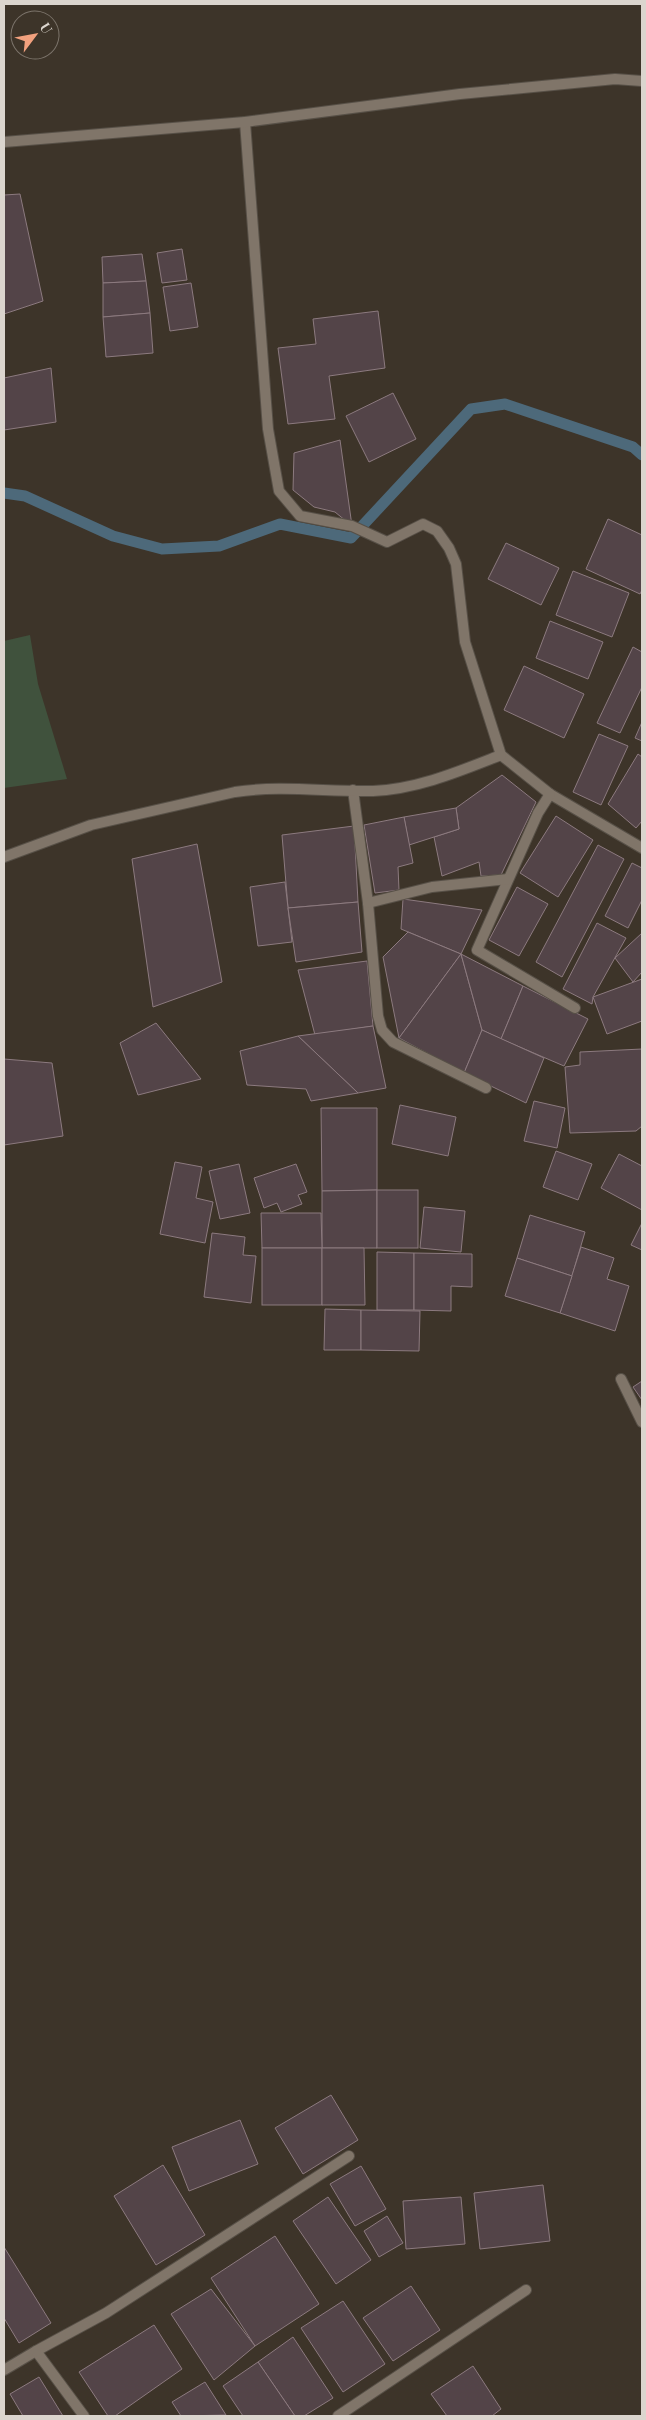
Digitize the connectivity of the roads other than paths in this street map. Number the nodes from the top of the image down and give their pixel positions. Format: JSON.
{"nodes":[{"id":1,"x":642,"y":81,"type":"edge"},
{"id":2,"x":245,"y":122,"type":"junction"},
{"id":3,"x":4,"y":142,"type":"edge"},
{"id":4,"x":501,"y":755,"type":"junction"},
{"id":5,"x":352,"y":790,"type":"junction"},
{"id":6,"x":550,"y":794,"type":"junction"},
{"id":7,"x":642,"y":848,"type":"edge"},
{"id":8,"x":4,"y":857,"type":"edge"},
{"id":9,"x":508,"y":879,"type":"junction"},
{"id":10,"x":368,"y":903,"type":"junction"},
{"id":11,"x":575,"y":1008,"type":"dead end"},
{"id":12,"x":486,"y":1088,"type":"dead end"},
{"id":13,"x":621,"y":1379,"type":"dead end"},
{"id":14,"x":642,"y":1422,"type":"edge"},
{"id":15,"x":350,"y":2156,"type":"dead end"},
{"id":16,"x":526,"y":2290,"type":"dead end"},
{"id":17,"x":36,"y":2351,"type":"junction"},
{"id":18,"x":4,"y":2370,"type":"edge"},
{"id":19,"x":84,"y":2416,"type":"edge"},
{"id":20,"x":338,"y":2416,"type":"edge"}],
"edges":[{"from":1,"to":2,"type":"street"},
{"from":2,"to":3,"type":"street"},
{"from":2,"to":4,"type":"street"},
{"from":4,"to":5,"type":"street"},
{"from":4,"to":6,"type":"street"},
{"from":5,"to":8,"type":"street"},
{"from":5,"to":10,"type":"street"},
{"from":6,"to":7,"type":"street"},
{"from":6,"to":9,"type":"street"},
{"from":9,"to":10,"type":"street"},
{"from":9,"to":11,"type":"street"},
{"from":10,"to":12,"type":"street"},
{"from":13,"to":14,"type":"street"},
{"from":15,"to":17,"type":"street"},
{"from":16,"to":20,"type":"street"},
{"from":17,"to":18,"type":"street"},
{"from":17,"to":19,"type":"street"}]}
